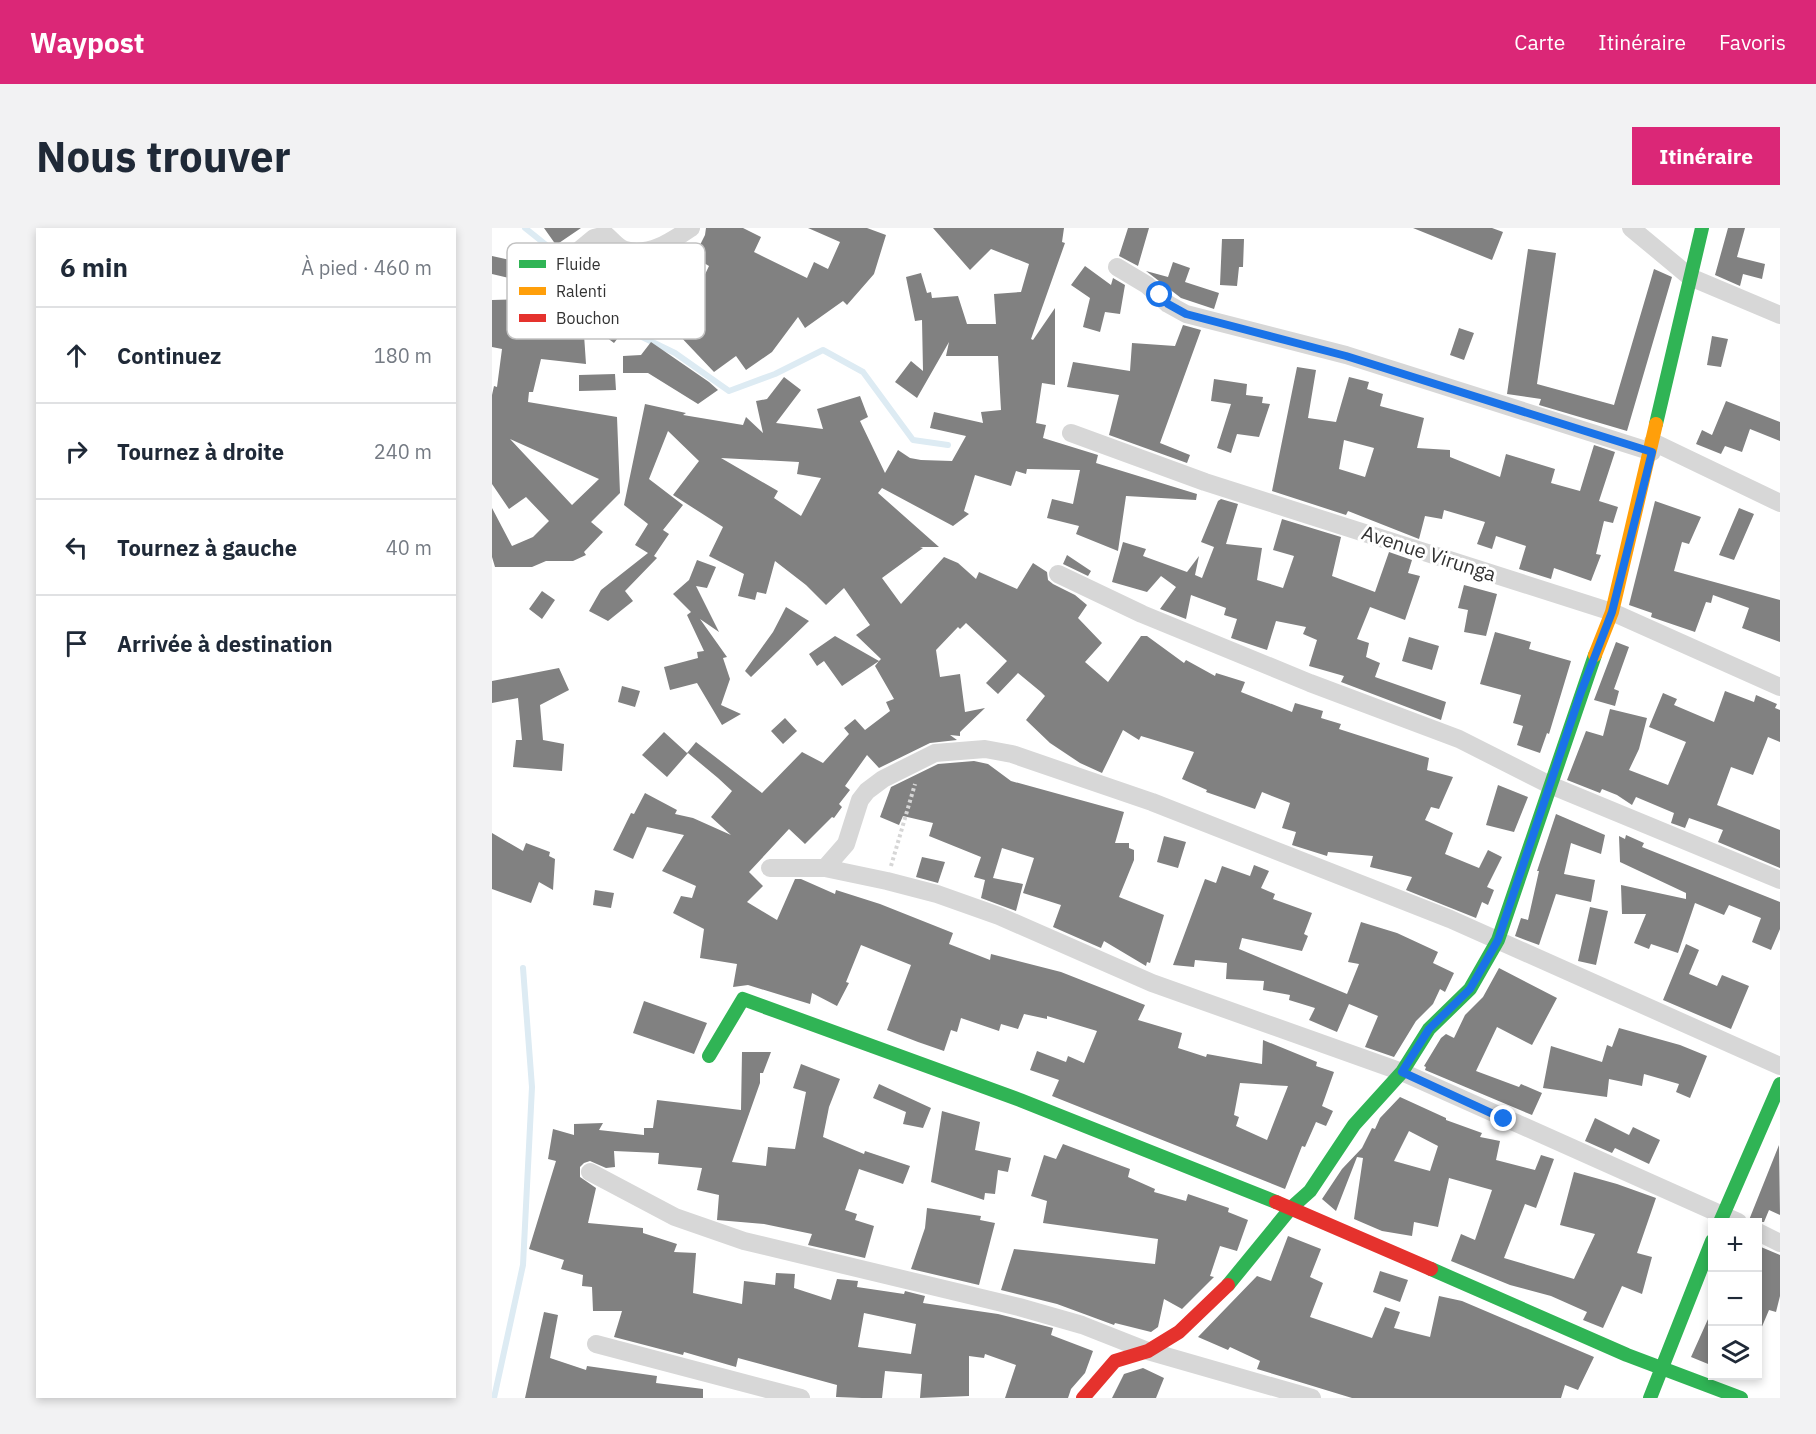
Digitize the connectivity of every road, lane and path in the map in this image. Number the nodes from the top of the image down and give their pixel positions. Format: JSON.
{"nodes":[{"id":1,"x":691,"y":228,"type":"edge"},
{"id":2,"x":1631,"y":228,"type":"edge"},
{"id":3,"x":1702,"y":228,"type":"edge"},
{"id":4,"x":588,"y":243,"type":"edge"},
{"id":5,"x":616,"y":243,"type":"edge"},
{"id":6,"x":668,"y":243,"type":"edge"},
{"id":7,"x":1117,"y":267,"type":"dead end"},
{"id":8,"x":1690,"y":277,"type":"junction"},
{"id":9,"x":1780,"y":315,"type":"edge"},
{"id":10,"x":1071,"y":433,"type":"dead end"},
{"id":11,"x":1652,"y":447,"type":"junction"},
{"id":12,"x":1780,"y":503,"type":"edge"},
{"id":13,"x":1058,"y":574,"type":"dead end"},
{"id":14,"x":1612,"y":612,"type":"junction"},
{"id":15,"x":1780,"y":687,"type":"edge"},
{"id":16,"x":922,"y":757,"type":"junction"},
{"id":17,"x":1550,"y":784,"type":"junction"},
{"id":18,"x":770,"y":868,"type":"dead end"},
{"id":19,"x":825,"y":868,"type":"junction"},
{"id":20,"x":1780,"y":880,"type":"edge"},
{"id":21,"x":886,"y":881,"type":"junction"},
{"id":22,"x":1498,"y":940,"type":"junction"},
{"id":23,"x":709,"y":1056,"type":"dead end"},
{"id":24,"x":1780,"y":1066,"type":"edge"},
{"id":25,"x":1402,"y":1072,"type":"junction"},
{"id":26,"x":1780,"y":1084,"type":"edge"},
{"id":27,"x":590,"y":1172,"type":"dead end"},
{"id":28,"x":1291,"y":1208,"type":"junction"},
{"id":29,"x":1723,"y":1218,"type":"edge"},
{"id":30,"x":1728,"y":1218,"type":"edge"},
{"id":31,"x":1762,"y":1234,"type":"edge"},
{"id":32,"x":1780,"y":1243,"type":"edge"},
{"id":33,"x":1708,"y":1252,"type":"edge"},
{"id":34,"x":596,"y":1344,"type":"dead end"},
{"id":35,"x":1148,"y":1351,"type":"junction"},
{"id":36,"x":1661,"y":1370,"type":"junction"},
{"id":37,"x":801,"y":1398,"type":"edge"},
{"id":38,"x":1083,"y":1398,"type":"edge"},
{"id":39,"x":1312,"y":1398,"type":"edge"},
{"id":40,"x":1650,"y":1398,"type":"edge"},
{"id":41,"x":1741,"y":1398,"type":"edge"}],
"edges":[{"from":1,"to":6,"type":"street"},
{"from":2,"to":8,"type":"street"},
{"from":3,"to":8,"type":"main road"},
{"from":4,"to":5,"type":"street"},
{"from":7,"to":11,"type":"street"},
{"from":8,"to":9,"type":"street"},
{"from":8,"to":11,"type":"main road"},
{"from":10,"to":14,"type":"street","name":"Avenue Virunga"},
{"from":11,"to":12,"type":"street"},
{"from":11,"to":14,"type":"main road"},
{"from":13,"to":17,"type":"street"},
{"from":14,"to":15,"type":"street","name":"Avenue Virunga"},
{"from":14,"to":17,"type":"main road"},
{"from":16,"to":19,"type":"street"},
{"from":16,"to":21,"type":"path"},
{"from":16,"to":22,"type":"street"},
{"from":17,"to":20,"type":"street"},
{"from":17,"to":22,"type":"main road"},
{"from":18,"to":19,"type":"street"},
{"from":19,"to":21,"type":"street"},
{"from":21,"to":25,"type":"street"},
{"from":22,"to":24,"type":"street"},
{"from":22,"to":25,"type":"main road"},
{"from":23,"to":28,"type":"main road"},
{"from":25,"to":28,"type":"main road"},
{"from":25,"to":29,"type":"street"},
{"from":26,"to":30,"type":"main road"},
{"from":27,"to":35,"type":"street"},
{"from":28,"to":35,"type":"main road"},
{"from":28,"to":36,"type":"main road"},
{"from":31,"to":32,"type":"street"},
{"from":33,"to":36,"type":"main road"},
{"from":34,"to":37,"type":"street"},
{"from":35,"to":38,"type":"main road"},
{"from":35,"to":39,"type":"street"},
{"from":36,"to":40,"type":"main road"},
{"from":36,"to":41,"type":"main road"}]}
